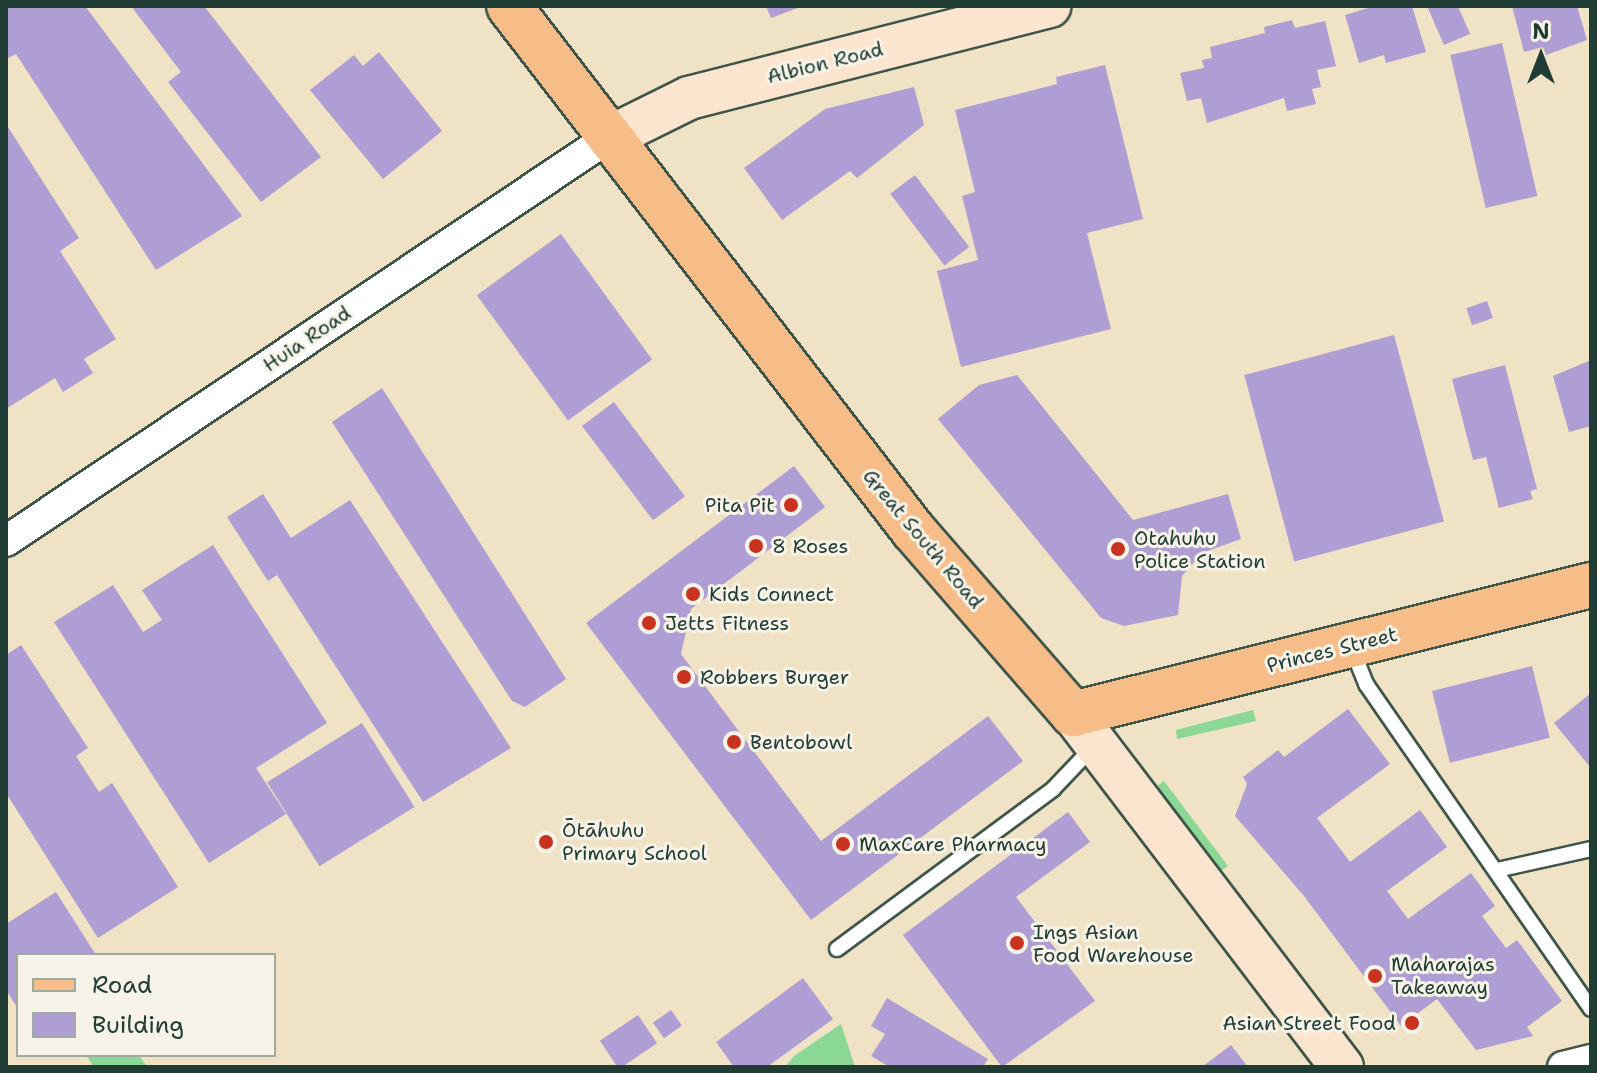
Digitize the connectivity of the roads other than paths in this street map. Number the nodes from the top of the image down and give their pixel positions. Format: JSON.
{"nodes":[{"id":1,"x":509,"y":6,"type":"edge"},
{"id":2,"x":1049,"y":6,"type":"edge"},
{"id":3,"x":608,"y":138,"type":"junction"},
{"id":4,"x":6,"y":541,"type":"edge"},
{"id":5,"x":1591,"y":585,"type":"edge"},
{"id":6,"x":1351,"y":645,"type":"junction"},
{"id":7,"x":1084,"y":730,"type":"junction"},
{"id":8,"x":1591,"y":849,"type":"edge"},
{"id":9,"x":1497,"y":870,"type":"junction"},
{"id":10,"x":837,"y":949,"type":"dead end"},
{"id":11,"x":1591,"y":1009,"type":"edge"},
{"id":12,"x":1591,"y":1060,"type":"edge"},
{"id":13,"x":1342,"y":1067,"type":"edge"},
{"id":14,"x":1563,"y":1067,"type":"edge"}],
"edges":[{"from":1,"to":3,"type":"main road","name":"Great South Road"},
{"from":2,"to":3,"type":"street","name":"Albion Road"},
{"from":3,"to":4,"type":"street","name":"Huia Road"},
{"from":3,"to":7,"type":"main road","name":"Great South Road"},
{"from":5,"to":6,"type":"main road","name":"Princes Street"},
{"from":6,"to":7,"type":"main road","name":"Princes Street"},
{"from":6,"to":9,"type":"lane"},
{"from":7,"to":10,"type":"lane"},
{"from":7,"to":13,"type":"street","name":"Great South Road"},
{"from":8,"to":9,"type":"lane"},
{"from":9,"to":11,"type":"lane"},
{"from":12,"to":14,"type":"street"}]}
